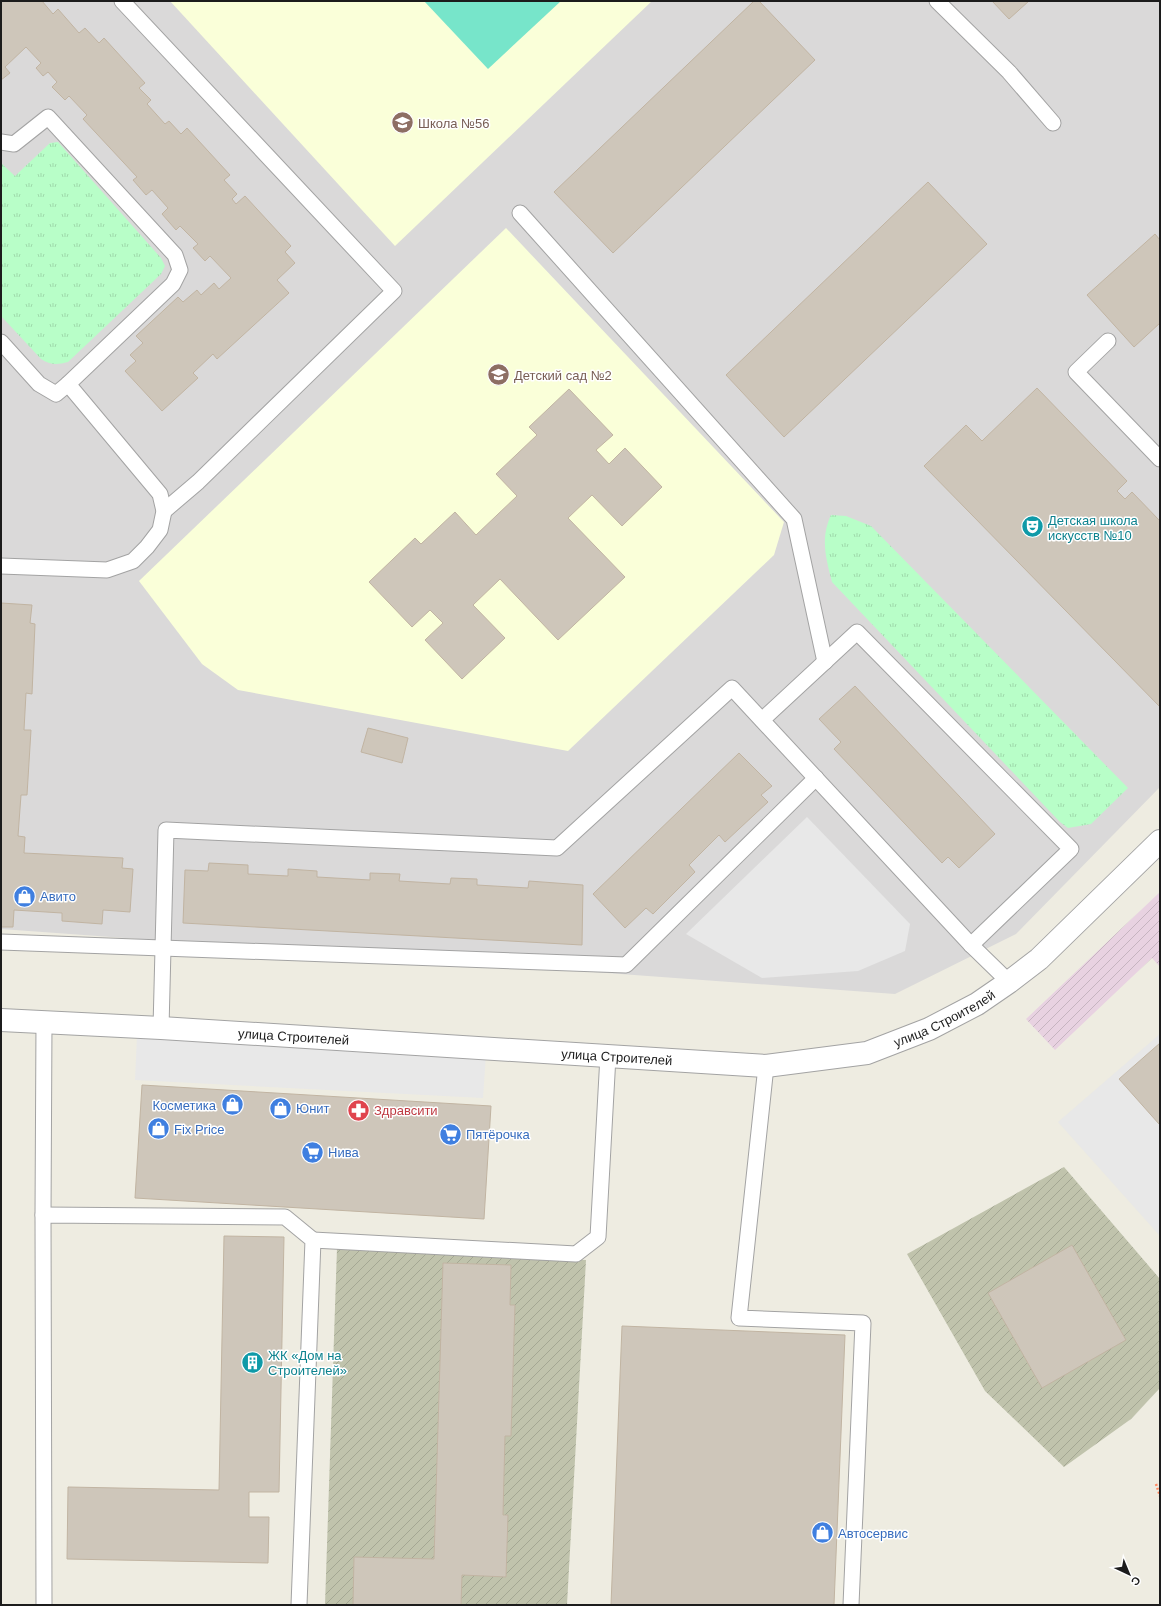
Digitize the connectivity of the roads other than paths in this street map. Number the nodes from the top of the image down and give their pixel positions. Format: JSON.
{"nodes":[{"id":1,"x":122,"y":1,"type":"edge"},
{"id":2,"x":937,"y":1,"type":"edge"},
{"id":3,"x":1053,"y":122,"type":"dead end"},
{"id":4,"x":1,"y":142,"type":"edge"},
{"id":5,"x":520,"y":213,"type":"dead end"},
{"id":6,"x":1108,"y":341,"type":"dead end"},
{"id":7,"x":1,"y":342,"type":"edge"},
{"id":8,"x":68,"y":384,"type":"junction"},
{"id":9,"x":1160,"y":459,"type":"edge"},
{"id":10,"x":164,"y":511,"type":"junction"},
{"id":11,"x":1,"y":566,"type":"edge"},
{"id":12,"x":825,"y":662,"type":"junction"},
{"id":13,"x":762,"y":720,"type":"junction"},
{"id":14,"x":816,"y":778,"type":"junction"},
{"id":15,"x":1160,"y":841,"type":"edge"},
{"id":16,"x":1,"y":942,"type":"edge"},
{"id":17,"x":971,"y":945,"type":"junction"},
{"id":18,"x":163,"y":948,"type":"junction"},
{"id":19,"x":1009,"y":982,"type":"junction"},
{"id":20,"x":1,"y":1020,"type":"edge"},
{"id":21,"x":44,"y":1022,"type":"junction"},
{"id":22,"x":161,"y":1028,"type":"junction"},
{"id":23,"x":608,"y":1056,"type":"junction"},
{"id":24,"x":766,"y":1066,"type":"junction"},
{"id":25,"x":43,"y":1215,"type":"junction"},
{"id":26,"x":313,"y":1240,"type":"junction"},
{"id":27,"x":44,"y":1605,"type":"edge"},
{"id":28,"x":299,"y":1605,"type":"edge"},
{"id":29,"x":851,"y":1605,"type":"edge"}],
"edges":[{"from":1,"to":10,"type":"lane"},
{"from":2,"to":3,"type":"lane"},
{"from":4,"to":8,"type":"lane"},
{"from":5,"to":12,"type":"lane"},
{"from":6,"to":9,"type":"lane"},
{"from":7,"to":8,"type":"lane"},
{"from":8,"to":10,"type":"lane"},
{"from":10,"to":11,"type":"lane"},
{"from":12,"to":13,"type":"lane"},
{"from":12,"to":17,"type":"lane"},
{"from":13,"to":14,"type":"lane"},
{"from":13,"to":18,"type":"lane"},
{"from":14,"to":17,"type":"lane"},
{"from":14,"to":18,"type":"lane"},
{"from":15,"to":19,"type":"street","name":"улица Строителей"},
{"from":16,"to":18,"type":"lane"},
{"from":17,"to":19,"type":"lane"},
{"from":18,"to":22,"type":"lane"},
{"from":19,"to":24,"type":"street","name":"улица Строителей"},
{"from":20,"to":21,"type":"street","name":"улица Строителей"},
{"from":21,"to":22,"type":"street","name":"улица Строителей"},
{"from":21,"to":25,"type":"lane"},
{"from":22,"to":23,"type":"street","name":"улица Строителей"},
{"from":23,"to":24,"type":"street","name":"улица Строителей"},
{"from":23,"to":26,"type":"lane"},
{"from":24,"to":29,"type":"lane"},
{"from":25,"to":26,"type":"lane"},
{"from":25,"to":27,"type":"lane"},
{"from":26,"to":28,"type":"lane"}]}
